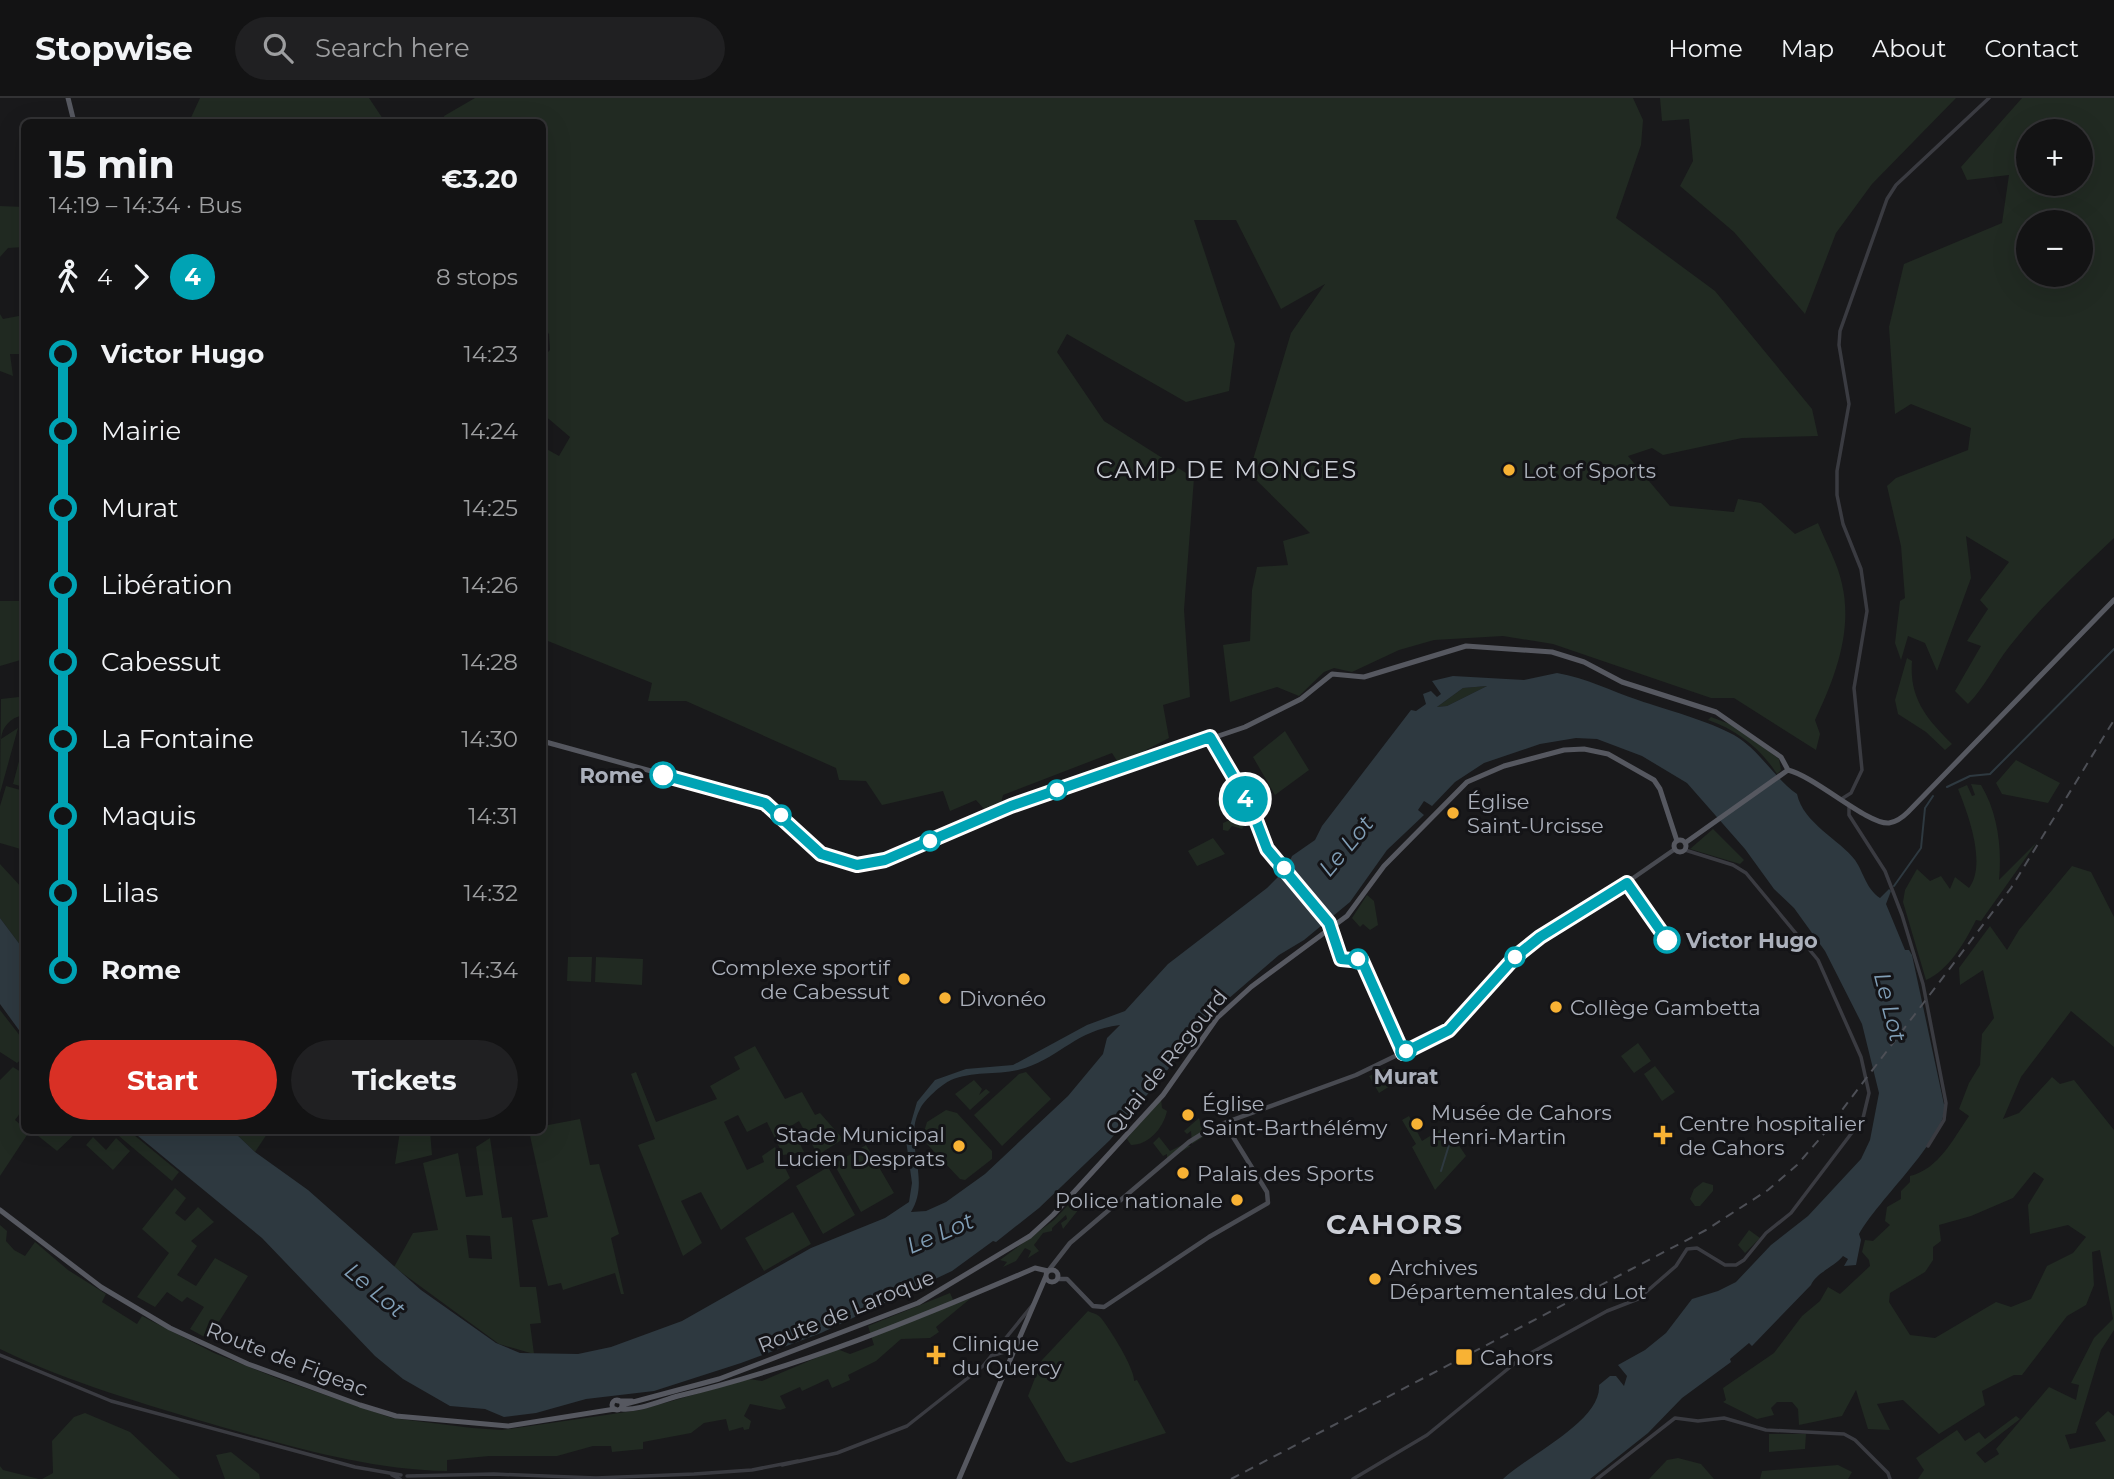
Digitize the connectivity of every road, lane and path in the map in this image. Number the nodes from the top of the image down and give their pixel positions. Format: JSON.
{"nodes":[{"id":1,"x":68,"y":98,"type":"edge"},
{"id":2,"x":1989,"y":98,"type":"edge"},
{"id":3,"x":73,"y":119,"type":"edge"},
{"id":4,"x":2114,"y":600,"type":"edge"},
{"id":5,"x":1210,"y":737,"type":"junction"},
{"id":6,"x":546,"y":742,"type":"edge"},
{"id":7,"x":1788,"y":770,"type":"junction"},
{"id":8,"x":1843,"y":798,"type":"junction"},
{"id":9,"x":1849,"y":805,"type":"junction"},
{"id":10,"x":1677,"y":841,"type":"junction"},
{"id":11,"x":1685,"y":843,"type":"junction"},
{"id":12,"x":1675,"y":849,"type":"junction"},
{"id":13,"x":1685,"y":850,"type":"junction"},
{"id":14,"x":1330,"y":925,"type":"junction"},
{"id":15,"x":1238,"y":1118,"type":"junction"},
{"id":16,"x":1218,"y":1125,"type":"junction"},
{"id":17,"x":1230,"y":1132,"type":"junction"},
{"id":18,"x":1928,"y":1146,"type":"dead end"},
{"id":19,"x":1095,"y":1170,"type":"joint"},
{"id":20,"x":0,"y":1210,"type":"edge"},
{"id":21,"x":1048,"y":1272,"type":"junction"},
{"id":22,"x":1058,"y":1279,"type":"junction"},
{"id":23,"x":1051,"y":1282,"type":"junction"},
{"id":24,"x":1041,"y":1292,"type":"junction"},
{"id":25,"x":1036,"y":1301,"type":"junction"},
{"id":26,"x":1015,"y":1349,"type":"junction"},
{"id":27,"x":0,"y":1355,"type":"edge"},
{"id":28,"x":992,"y":1357,"type":"junction"},
{"id":29,"x":618,"y":1406,"type":"junction"},
{"id":30,"x":404,"y":1478,"type":"edge"},
{"id":31,"x":596,"y":1478,"type":"edge"},
{"id":32,"x":959,"y":1479,"type":"edge"},
{"id":33,"x":1353,"y":1479,"type":"edge"},
{"id":34,"x":1597,"y":1479,"type":"edge"},
{"id":35,"x":1890,"y":1479,"type":"edge"}],
"edges":[{"from":1,"to":3,"type":"main road"},
{"from":2,"to":8,"type":"street"},
{"from":4,"to":9,"type":"main road"},
{"from":5,"to":6,"type":"main road"},
{"from":5,"to":7,"type":"main road"},
{"from":5,"to":14,"type":"street"},
{"from":7,"to":8,"type":"main road"},
{"from":7,"to":11,"type":"main road"},
{"from":8,"to":9,"type":"main road"},
{"from":9,"to":18,"type":"street"},
{"from":10,"to":11,"type":"main road"},
{"from":10,"to":12,"type":"main road"},
{"from":10,"to":14,"type":"main road","name":"Quai de Regourd"},
{"from":11,"to":13,"type":"main road"},
{"from":12,"to":13,"type":"main road"},
{"from":12,"to":15,"type":"main road"},
{"from":13,"to":33,"type":"street"},
{"from":14,"to":19,"type":"main road","name":"Quai de Regourd"},
{"from":15,"to":16,"type":"main road"},
{"from":15,"to":17,"type":"main road"},
{"from":16,"to":17,"type":"main road"},
{"from":16,"to":21,"type":"main road"},
{"from":17,"to":22,"type":"main road"},
{"from":19,"to":29,"type":"main road","name":"Route de Laroque"},
{"from":20,"to":29,"type":"main road","name":"Route de Figeac"},
{"from":21,"to":22,"type":"main road"},
{"from":21,"to":23,"type":"main road"},
{"from":21,"to":24,"type":"main road"},
{"from":21,"to":29,"type":"main road"},
{"from":22,"to":23,"type":"main road"},
{"from":23,"to":24,"type":"main road"},
{"from":24,"to":25,"type":"main road"},
{"from":25,"to":26,"type":"main road"},
{"from":25,"to":28,"type":"street"},
{"from":26,"to":28,"type":"street"},
{"from":26,"to":32,"type":"main road"},
{"from":27,"to":30,"type":"street"},
{"from":28,"to":31,"type":"street"},
{"from":30,"to":31,"type":"street"},
{"from":34,"to":35,"type":"street"}]}
